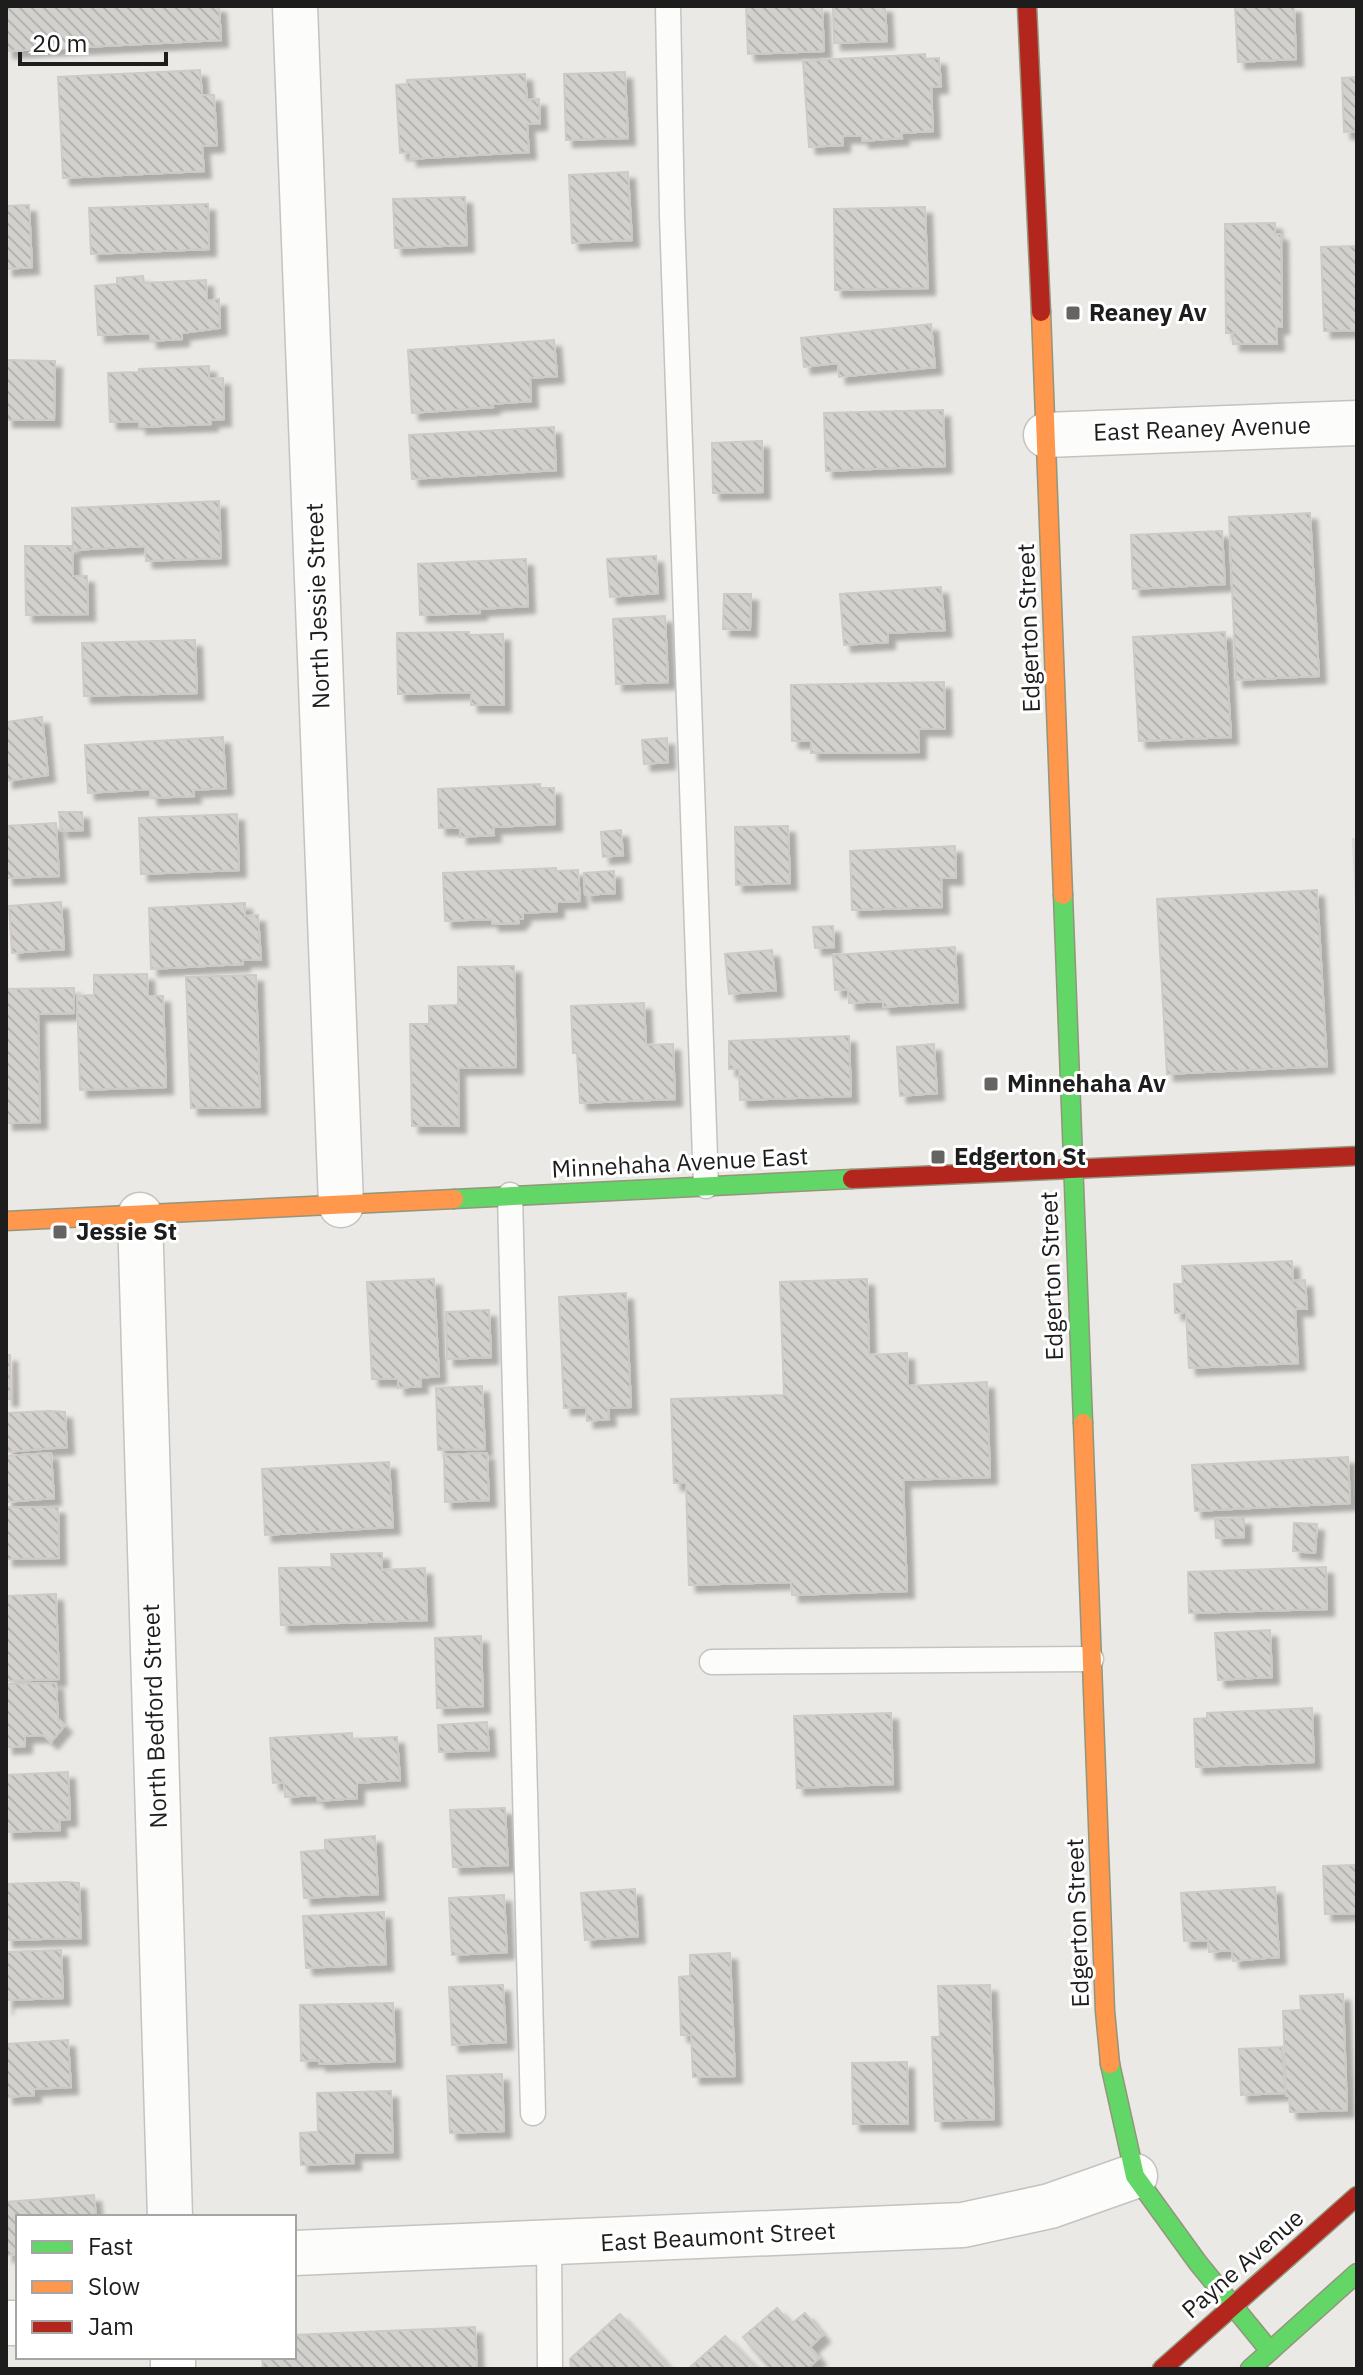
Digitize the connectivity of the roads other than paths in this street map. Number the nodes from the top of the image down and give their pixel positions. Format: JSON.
{"nodes":[{"id":1,"x":295,"y":6,"type":"edge"},
{"id":2,"x":668,"y":6,"type":"edge"},
{"id":3,"x":1027,"y":6,"type":"edge"},
{"id":4,"x":1357,"y":423,"type":"edge"},
{"id":5,"x":1046,"y":435,"type":"junction"},
{"id":6,"x":1357,"y":1156,"type":"edge"},
{"id":7,"x":1072,"y":1168,"type":"junction"},
{"id":8,"x":706,"y":1186,"type":"junction"},
{"id":9,"x":510,"y":1195,"type":"junction"},
{"id":10,"x":341,"y":1205,"type":"junction"},
{"id":11,"x":140,"y":1215,"type":"junction"},
{"id":12,"x":6,"y":1221,"type":"edge"},
{"id":13,"x":1091,"y":1659,"type":"junction"},
{"id":14,"x":712,"y":1662,"type":"dead end"},
{"id":15,"x":533,"y":2113,"type":"dead end"},
{"id":16,"x":1135,"y":2176,"type":"junction"},
{"id":17,"x":1357,"y":2196,"type":"edge"},
{"id":18,"x":170,"y":2215,"type":"edge"},
{"id":19,"x":549,"y":2244,"type":"junction"},
{"id":20,"x":296,"y":2253,"type":"edge"},
{"id":21,"x":1357,"y":2273,"type":"edge"},
{"id":22,"x":1231,"y":2306,"type":"junction"},
{"id":23,"x":1270,"y":2351,"type":"junction"},
{"id":24,"x":550,"y":2369,"type":"edge"},
{"id":25,"x":1162,"y":2369,"type":"edge"},
{"id":26,"x":1250,"y":2369,"type":"edge"}],
"edges":[{"from":1,"to":10,"type":"street","name":"North Jessie Street"},
{"from":2,"to":8,"type":"lane"},
{"from":3,"to":5,"type":"street","name":"Edgerton Street"},
{"from":4,"to":5,"type":"street","name":"East Reaney Avenue"},
{"from":5,"to":7,"type":"street","name":"Edgerton Street"},
{"from":6,"to":7,"type":"street","name":"Minnehaha Avenue East"},
{"from":7,"to":8,"type":"street","name":"Minnehaha Avenue East"},
{"from":7,"to":13,"type":"street","name":"Edgerton Street"},
{"from":8,"to":9,"type":"street","name":"Minnehaha Avenue East"},
{"from":9,"to":10,"type":"street","name":"Minnehaha Avenue East"},
{"from":9,"to":15,"type":"lane"},
{"from":10,"to":11,"type":"street","name":"Minnehaha Avenue East"},
{"from":11,"to":12,"type":"street","name":"Minnehaha Avenue East"},
{"from":11,"to":18,"type":"street","name":"North Bedford Street"},
{"from":13,"to":14,"type":"lane"},
{"from":13,"to":16,"type":"street","name":"Edgerton Street"},
{"from":16,"to":19,"type":"street","name":"East Beaumont Street"},
{"from":16,"to":22,"type":"street","name":"Edgerton Street"},
{"from":17,"to":22,"type":"street","name":"Payne Avenue"},
{"from":19,"to":20,"type":"street","name":"East Beaumont Street"},
{"from":19,"to":24,"type":"lane"},
{"from":21,"to":23,"type":"street"},
{"from":22,"to":23,"type":"street","name":"Edgerton Street"},
{"from":22,"to":25,"type":"street","name":"Payne Avenue"},
{"from":23,"to":26,"type":"street"}]}
